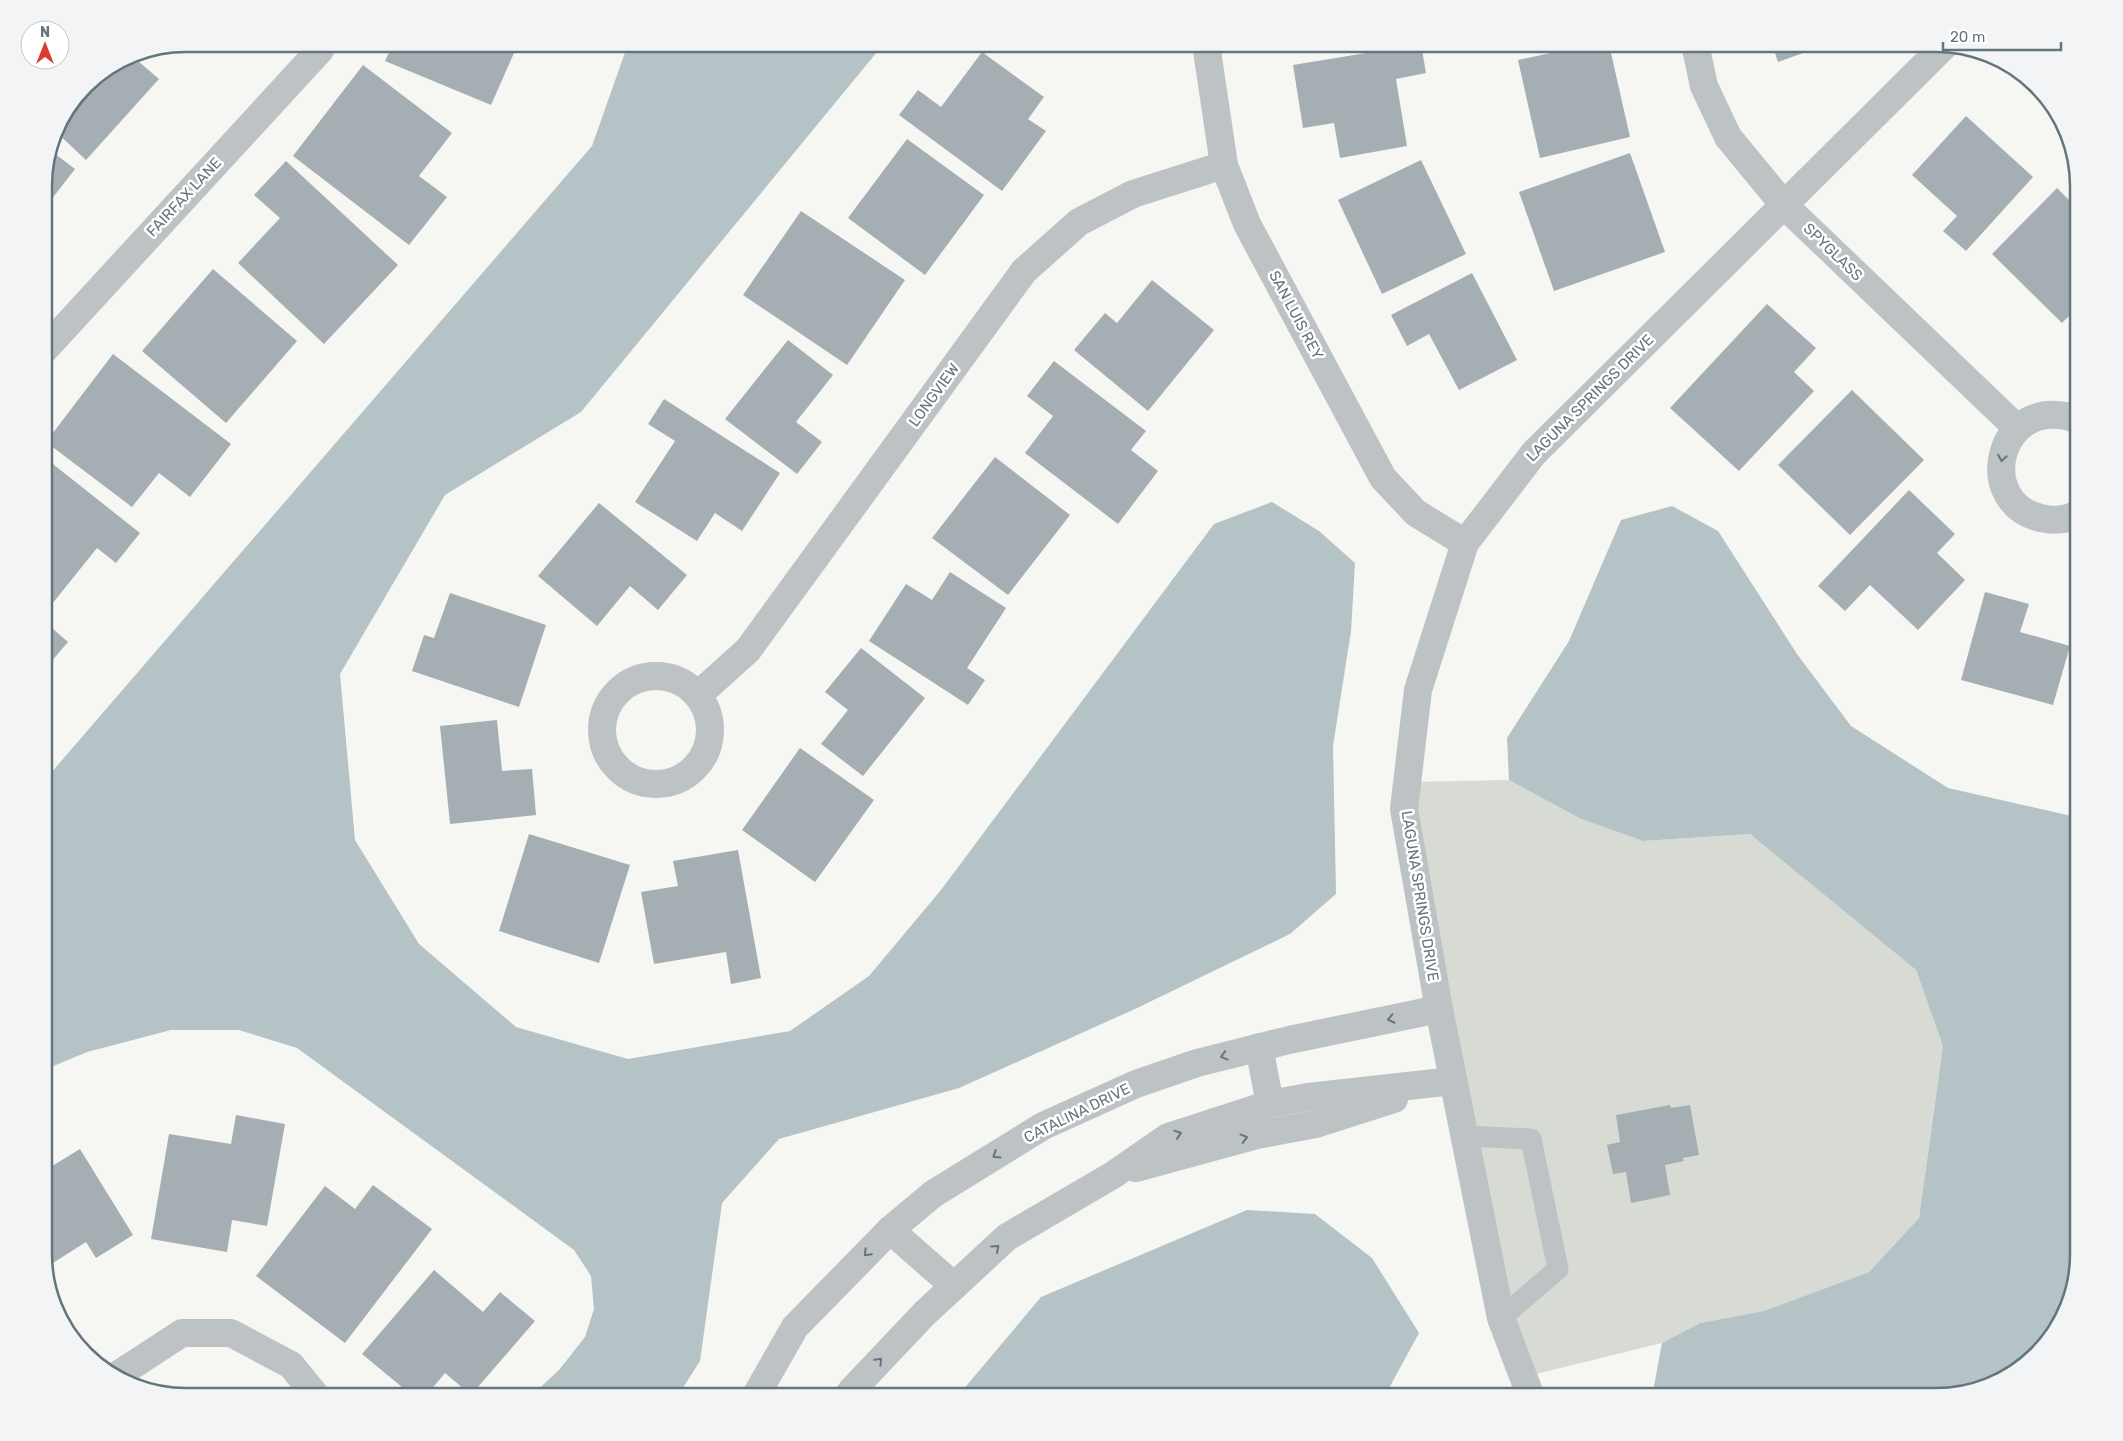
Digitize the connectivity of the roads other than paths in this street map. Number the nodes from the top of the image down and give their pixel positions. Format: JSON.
{"nodes":[{"id":1,"x":1207,"y":52,"type":"edge"},
{"id":2,"x":1697,"y":52,"type":"edge"},
{"id":3,"x":1938,"y":52,"type":"edge"},
{"id":4,"x":317,"y":53,"type":"edge"},
{"id":5,"x":1224,"y":165,"type":"junction"},
{"id":6,"x":1784,"y":205,"type":"junction"},
{"id":7,"x":53,"y":340,"type":"edge"},
{"id":8,"x":2070,"y":416,"type":"edge"},
{"id":9,"x":2017,"y":428,"type":"junction"},
{"id":10,"x":2070,"y":516,"type":"edge"},
{"id":11,"x":1464,"y":542,"type":"junction"},
{"id":12,"x":698,"y":696,"type":"dead end"},
{"id":13,"x":1438,"y":1009,"type":"junction"},
{"id":14,"x":1259,"y":1047,"type":"junction"},
{"id":15,"x":1453,"y":1081,"type":"junction"},
{"id":16,"x":1270,"y":1104,"type":"junction"},
{"id":17,"x":1464,"y":1136,"type":"junction"},
{"id":18,"x":1113,"y":1174,"type":"junction"},
{"id":19,"x":890,"y":1230,"type":"junction"},
{"id":20,"x":954,"y":1286,"type":"junction"},
{"id":21,"x":1501,"y":1318,"type":"junction"},
{"id":22,"x":122,"y":1372,"type":"edge"},
{"id":23,"x":310,"y":1388,"type":"edge"},
{"id":24,"x":760,"y":1388,"type":"edge"},
{"id":25,"x":854,"y":1388,"type":"edge"},
{"id":26,"x":1528,"y":1388,"type":"edge"}],
"edges":[{"from":1,"to":5,"type":"street","name":"SAN LUIS REY"},
{"from":2,"to":6,"type":"street","name":"SPYGLASS"},
{"from":3,"to":6,"type":"street","name":"LAGUNA SPRINGS DRIVE"},
{"from":4,"to":7,"type":"street","name":"FAIRFAX LANE"},
{"from":5,"to":11,"type":"street","name":"SAN LUIS REY"},
{"from":5,"to":12,"type":"street","name":"LONGVIEW"},
{"from":6,"to":9,"type":"street","name":"SPYGLASS"},
{"from":6,"to":11,"type":"street","name":"LAGUNA SPRINGS DRIVE"},
{"from":8,"to":9,"type":"street"},
{"from":9,"to":10,"type":"street","one_way":true},
{"from":11,"to":13,"type":"street","name":"LAGUNA SPRINGS DRIVE"},
{"from":13,"to":14,"type":"street","name":"CATALINA DRIVE","one_way":true},
{"from":13,"to":15,"type":"street","name":"LAGUNA SPRINGS DRIVE"},
{"from":14,"to":16,"type":"street"},
{"from":14,"to":19,"type":"street","name":"CATALINA DRIVE","one_way":true},
{"from":15,"to":16,"type":"street"},
{"from":15,"to":17,"type":"street","name":"LAGUNA SPRINGS DRIVE"},
{"from":18,"to":15,"type":"street","one_way":true},
{"from":18,"to":16,"type":"street","one_way":true},
{"from":17,"to":21,"type":"street","name":"LAGUNA SPRINGS DRIVE"},
{"from":17,"to":21,"type":"lane"},
{"from":20,"to":18,"type":"street","one_way":true},
{"from":19,"to":20,"type":"street"},
{"from":19,"to":24,"type":"street","name":"CATALINA DRIVE","one_way":true},
{"from":25,"to":20,"type":"street","one_way":true},
{"from":21,"to":26,"type":"street","name":"LAGUNA SPRINGS DRIVE"},
{"from":22,"to":23,"type":"street"}]}
